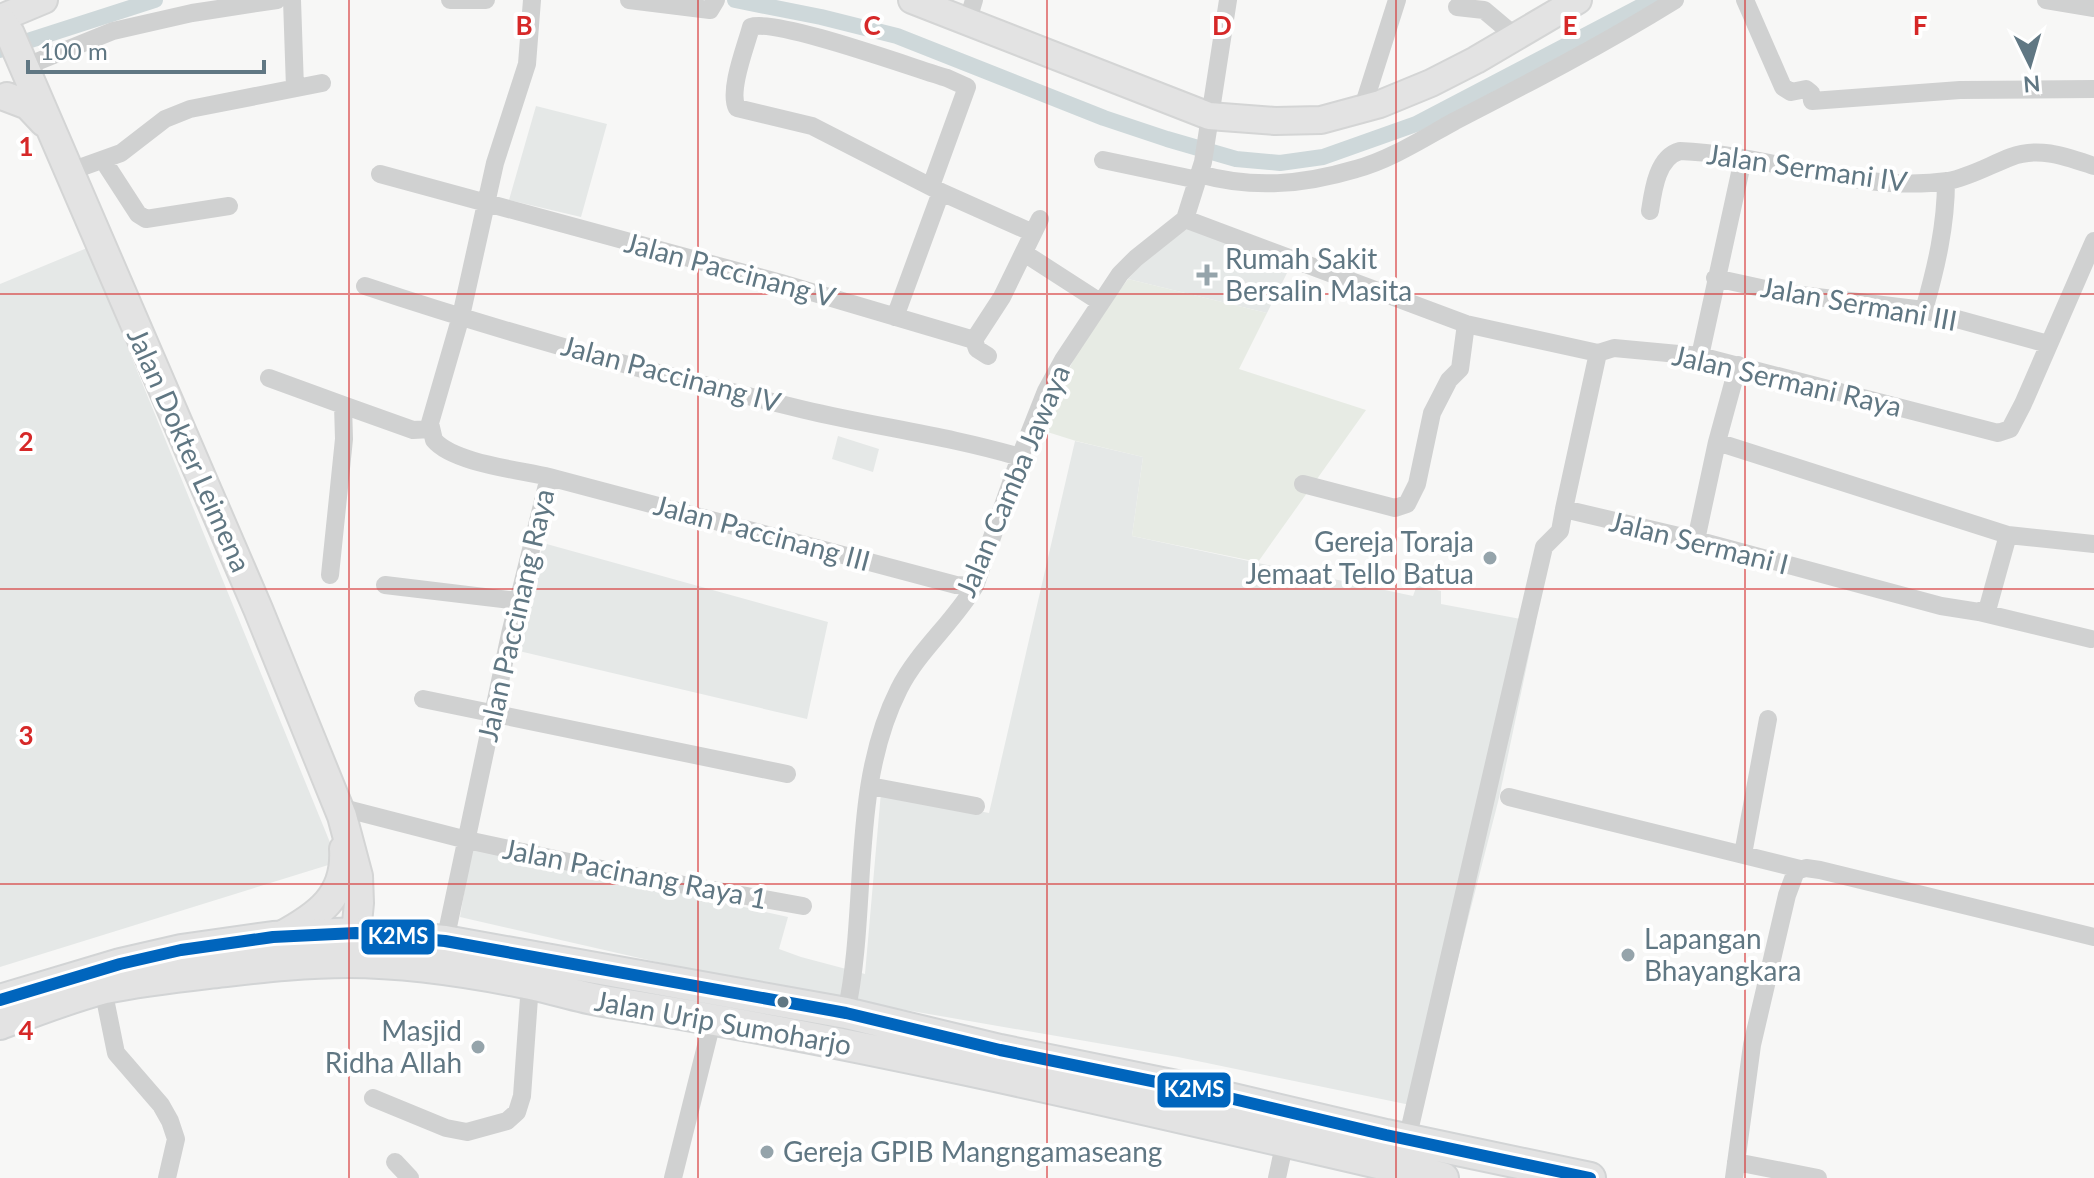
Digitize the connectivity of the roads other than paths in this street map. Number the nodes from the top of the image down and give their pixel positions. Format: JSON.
{"nodes":[{"id":1,"x":44,"y":0,"type":"edge"},
{"id":2,"x":277,"y":0,"type":"edge"},
{"id":3,"x":292,"y":0,"type":"edge"},
{"id":4,"x":450,"y":0,"type":"edge"},
{"id":5,"x":486,"y":0,"type":"edge"},
{"id":6,"x":532,"y":0,"type":"edge"},
{"id":7,"x":629,"y":0,"type":"edge"},
{"id":8,"x":716,"y":0,"type":"edge"},
{"id":9,"x":912,"y":0,"type":"edge"},
{"id":10,"x":1228,"y":0,"type":"edge"},
{"id":11,"x":1397,"y":0,"type":"edge"},
{"id":12,"x":1578,"y":0,"type":"edge"},
{"id":13,"x":1675,"y":0,"type":"edge"},
{"id":14,"x":1745,"y":0,"type":"edge"},
{"id":15,"x":2046,"y":0,"type":"edge"},
{"id":16,"x":2087,"y":4,"type":"edge"},
{"id":17,"x":1457,"y":7,"type":"dead end"},
{"id":18,"x":971,"y":10,"type":"edge"},
{"id":19,"x":4,"y":24,"type":"edge"},
{"id":20,"x":1516,"y":37,"type":"junction"},
{"id":21,"x":17,"y":82,"type":"edge"},
{"id":22,"x":322,"y":83,"type":"dead end"},
{"id":23,"x":295,"y":88,"type":"junction"},
{"id":24,"x":2094,"y":89,"type":"edge"},
{"id":25,"x":1362,"y":110,"type":"junction"},
{"id":26,"x":1208,"y":120,"type":"junction"},
{"id":27,"x":1743,"y":159,"type":"junction"},
{"id":28,"x":103,"y":160,"type":"junction"},
{"id":29,"x":1103,"y":160,"type":"dead end"},
{"id":30,"x":2094,"y":166,"type":"edge"},
{"id":31,"x":68,"y":172,"type":"junction"},
{"id":32,"x":1200,"y":172,"type":"junction"},
{"id":33,"x":380,"y":174,"type":"dead end"},
{"id":34,"x":1946,"y":181,"type":"junction"},
{"id":35,"x":936,"y":189,"type":"junction"},
{"id":36,"x":485,"y":204,"type":"junction"},
{"id":37,"x":229,"y":206,"type":"dead end"},
{"id":38,"x":1650,"y":211,"type":"dead end"},
{"id":39,"x":1185,"y":219,"type":"junction"},
{"id":40,"x":2094,"y":241,"type":"edge"},
{"id":41,"x":1024,"y":253,"type":"junction"},
{"id":42,"x":1715,"y":278,"type":"junction"},
{"id":43,"x":365,"y":286,"type":"dead end"},
{"id":44,"x":1100,"y":302,"type":"junction"},
{"id":45,"x":1924,"y":310,"type":"junction"},
{"id":46,"x":461,"y":316,"type":"junction"},
{"id":47,"x":895,"y":317,"type":"junction"},
{"id":48,"x":1466,"y":324,"type":"junction"},
{"id":49,"x":974,"y":340,"type":"junction"},
{"id":50,"x":2048,"y":344,"type":"junction"},
{"id":51,"x":1598,"y":353,"type":"junction"},
{"id":52,"x":988,"y":356,"type":"dead end"},
{"id":53,"x":1700,"y":356,"type":"junction"},
{"id":54,"x":1738,"y":365,"type":"junction"},
{"id":55,"x":269,"y":378,"type":"dead end"},
{"id":56,"x":343,"y":405,"type":"junction"},
{"id":57,"x":431,"y":429,"type":"junction"},
{"id":58,"x":1717,"y":442,"type":"junction"},
{"id":59,"x":1020,"y":457,"type":"junction"},
{"id":60,"x":549,"y":477,"type":"junction"},
{"id":61,"x":1303,"y":484,"type":"dead end"},
{"id":62,"x":1564,"y":509,"type":"junction"},
{"id":63,"x":2008,"y":535,"type":"junction"},
{"id":64,"x":1696,"y":540,"type":"junction"},
{"id":65,"x":2094,"y":544,"type":"edge"},
{"id":66,"x":330,"y":575,"type":"dead end"},
{"id":67,"x":385,"y":585,"type":"dead end"},
{"id":68,"x":975,"y":586,"type":"junction"},
{"id":69,"x":518,"y":601,"type":"junction"},
{"id":70,"x":1984,"y":610,"type":"junction"},
{"id":71,"x":2091,"y":639,"type":"dead end"},
{"id":72,"x":423,"y":699,"type":"dead end"},
{"id":73,"x":494,"y":714,"type":"junction"},
{"id":74,"x":1768,"y":719,"type":"dead end"},
{"id":75,"x":787,"y":774,"type":"dead end"},
{"id":76,"x":870,"y":786,"type":"junction"},
{"id":77,"x":1509,"y":797,"type":"dead end"},
{"id":78,"x":976,"y":806,"type":"dead end"},
{"id":79,"x":340,"y":811,"type":"junction"},
{"id":80,"x":467,"y":840,"type":"junction"},
{"id":81,"x":1743,"y":854,"type":"junction"},
{"id":82,"x":1800,"y":869,"type":"junction"},
{"id":83,"x":803,"y":906,"type":"dead end"},
{"id":84,"x":2094,"y":937,"type":"edge"},
{"id":85,"x":276,"y":946,"type":"junction"},
{"id":86,"x":354,"y":948,"type":"junction"},
{"id":87,"x":442,"y":955,"type":"junction"},
{"id":88,"x":530,"y":984,"type":"junction"},
{"id":89,"x":103,"y":989,"type":"junction"},
{"id":90,"x":0,"y":1000,"type":"edge"},
{"id":91,"x":846,"y":1013,"type":"junction"},
{"id":92,"x":713,"y":1018,"type":"junction"},
{"id":93,"x":0,"y":1024,"type":"edge"},
{"id":94,"x":997,"y":1064,"type":"junction"},
{"id":95,"x":373,"y":1098,"type":"dead end"},
{"id":96,"x":1288,"y":1127,"type":"junction"},
{"id":97,"x":1407,"y":1140,"type":"junction"},
{"id":98,"x":395,"y":1162,"type":"dead end"},
{"id":99,"x":1735,"y":1170,"type":"edge"},
{"id":100,"x":1526,"y":1172,"type":"edge"},
{"id":101,"x":167,"y":1178,"type":"edge"},
{"id":102,"x":410,"y":1178,"type":"edge"},
{"id":103,"x":673,"y":1178,"type":"edge"},
{"id":104,"x":1277,"y":1178,"type":"edge"},
{"id":105,"x":1443,"y":1178,"type":"edge"},
{"id":106,"x":1590,"y":1178,"type":"edge"},
{"id":107,"x":1818,"y":1178,"type":"edge"}],
"edges":[{"from":1,"to":19,"type":"main road"},
{"from":2,"to":21,"type":"street"},
{"from":3,"to":23,"type":"street"},
{"from":4,"to":5,"type":"street"},
{"from":6,"to":36,"type":"street"},
{"from":7,"to":8,"type":"street"},
{"from":9,"to":18,"type":"main road"},
{"from":10,"to":26,"type":"street"},
{"from":11,"to":25,"type":"street"},
{"from":12,"to":20,"type":"main road"},
{"from":13,"to":32,"type":"street"},
{"from":14,"to":24,"type":"street"},
{"from":15,"to":16,"type":"street"},
{"from":17,"to":20,"type":"street"},
{"from":18,"to":26,"type":"main road"},
{"from":19,"to":21,"type":"main road","name":"Jalan Dokter Leimena"},
{"from":20,"to":25,"type":"main road"},
{"from":21,"to":31,"type":"main road","name":"Jalan Dokter Leimena"},
{"from":22,"to":23,"type":"street"},
{"from":23,"to":28,"type":"street"},
{"from":25,"to":26,"type":"main road"},
{"from":26,"to":32,"type":"street"},
{"from":27,"to":34,"type":"street","name":"Jalan Sermani IV"},
{"from":27,"to":38,"type":"street","name":"Jalan Sermani IV"},
{"from":27,"to":42,"type":"street"},
{"from":28,"to":31,"type":"street"},
{"from":28,"to":37,"type":"street"},
{"from":29,"to":32,"type":"street"},
{"from":30,"to":34,"type":"street","name":"Jalan Sermani IV"},
{"from":31,"to":79,"type":"main road","name":"Jalan Dokter Leimena"},
{"from":32,"to":39,"type":"street"},
{"from":33,"to":36,"type":"street","name":"Jalan Paccinang V"},
{"from":34,"to":45,"type":"street"},
{"from":35,"to":35,"type":"street"},
{"from":35,"to":41,"type":"street"},
{"from":35,"to":47,"type":"street"},
{"from":36,"to":46,"type":"street"},
{"from":36,"to":47,"type":"street","name":"Jalan Paccinang V"},
{"from":39,"to":44,"type":"street","name":"Jalan Camba Jawaya"},
{"from":39,"to":48,"type":"street","name":"Jalan Sermani Raya"},
{"from":40,"to":50,"type":"street","name":"Jalan Sermani Raya"},
{"from":41,"to":44,"type":"street"},
{"from":41,"to":49,"type":"street"},
{"from":42,"to":45,"type":"street","name":"Jalan Sermani III"},
{"from":42,"to":53,"type":"street"},
{"from":43,"to":46,"type":"street","name":"Jalan Paccinang IV"},
{"from":44,"to":59,"type":"street","name":"Jalan Camba Jawaya"},
{"from":45,"to":50,"type":"street","name":"Jalan Sermani III"},
{"from":46,"to":57,"type":"street"},
{"from":46,"to":59,"type":"street","name":"Jalan Paccinang IV"},
{"from":47,"to":49,"type":"street","name":"Jalan Paccinang V"},
{"from":48,"to":51,"type":"street","name":"Jalan Sermani Raya"},
{"from":48,"to":61,"type":"street"},
{"from":49,"to":52,"type":"street"},
{"from":50,"to":54,"type":"street","name":"Jalan Sermani Raya"},
{"from":51,"to":53,"type":"street","name":"Jalan Sermani Raya"},
{"from":51,"to":62,"type":"street"},
{"from":53,"to":54,"type":"street","name":"Jalan Sermani Raya"},
{"from":54,"to":58,"type":"street"},
{"from":55,"to":56,"type":"street"},
{"from":56,"to":57,"type":"street"},
{"from":56,"to":66,"type":"street"},
{"from":57,"to":60,"type":"street","name":"Jalan Paccinang Raya"},
{"from":58,"to":63,"type":"street"},
{"from":58,"to":64,"type":"street"},
{"from":59,"to":68,"type":"street","name":"Jalan Camba Jawaya"},
{"from":60,"to":68,"type":"street","name":"Jalan Paccinang III"},
{"from":60,"to":69,"type":"street","name":"Jalan Paccinang Raya"},
{"from":62,"to":64,"type":"street","name":"Jalan Sermani I"},
{"from":62,"to":97,"type":"street"},
{"from":63,"to":65,"type":"street"},
{"from":63,"to":70,"type":"street"},
{"from":64,"to":70,"type":"street","name":"Jalan Sermani I"},
{"from":67,"to":69,"type":"street"},
{"from":68,"to":76,"type":"street","name":"Jalan Camba Jawaya"},
{"from":69,"to":73,"type":"street","name":"Jalan Paccinang Raya"},
{"from":70,"to":71,"type":"street","name":"Jalan Sermani I"},
{"from":72,"to":73,"type":"street"},
{"from":73,"to":75,"type":"street"},
{"from":73,"to":80,"type":"street","name":"Jalan Paccinang Raya"},
{"from":74,"to":81,"type":"street"},
{"from":76,"to":78,"type":"street"},
{"from":76,"to":91,"type":"street","name":"Jalan Camba Jawaya"},
{"from":77,"to":81,"type":"street"},
{"from":79,"to":80,"type":"street","name":"Jalan Pacinang Raya 1"},
{"from":79,"to":85,"type":"main road","name":"Jalan Dokter Leimena"},
{"from":79,"to":86,"type":"main road","name":"Jalan Dokter Leimena"},
{"from":80,"to":83,"type":"street","name":"Jalan Pacinang Raya 1"},
{"from":80,"to":87,"type":"street","name":"Jalan Paccinang Raya"},
{"from":81,"to":82,"type":"street"},
{"from":82,"to":84,"type":"street"},
{"from":82,"to":99,"type":"street"},
{"from":85,"to":86,"type":"highway","name":"Jalan Urip Sumoharjo"},
{"from":85,"to":89,"type":"highway","name":"Jalan Urip Sumoharjo"},
{"from":85,"to":90,"type":"highway","name":"Jalan Urip Sumoharjo"},
{"from":86,"to":87,"type":"highway","name":"Jalan Urip Sumoharjo"},
{"from":87,"to":88,"type":"highway","name":"Jalan Urip Sumoharjo"},
{"from":87,"to":91,"type":"highway","name":"Jalan Urip Sumoharjo"},
{"from":88,"to":92,"type":"highway","name":"Jalan Urip Sumoharjo"},
{"from":88,"to":95,"type":"street"},
{"from":89,"to":93,"type":"highway","name":"Jalan Urip Sumoharjo"},
{"from":89,"to":101,"type":"street"},
{"from":91,"to":94,"type":"highway","name":"Jalan Urip Sumoharjo"},
{"from":92,"to":94,"type":"highway","name":"Jalan Urip Sumoharjo"},
{"from":92,"to":103,"type":"street"},
{"from":94,"to":96,"type":"highway","name":"Jalan Urip Sumoharjo"},
{"from":96,"to":97,"type":"highway","name":"Jalan Urip Sumoharjo"},
{"from":96,"to":104,"type":"street"},
{"from":96,"to":105,"type":"highway","name":"Jalan Urip Sumoharjo"},
{"from":97,"to":100,"type":"highway","name":"Jalan Urip Sumoharjo"},
{"from":98,"to":102,"type":"street"},
{"from":99,"to":107,"type":"street"},
{"from":100,"to":106,"type":"highway","name":"Jalan Urip Sumoharjo"}]}
